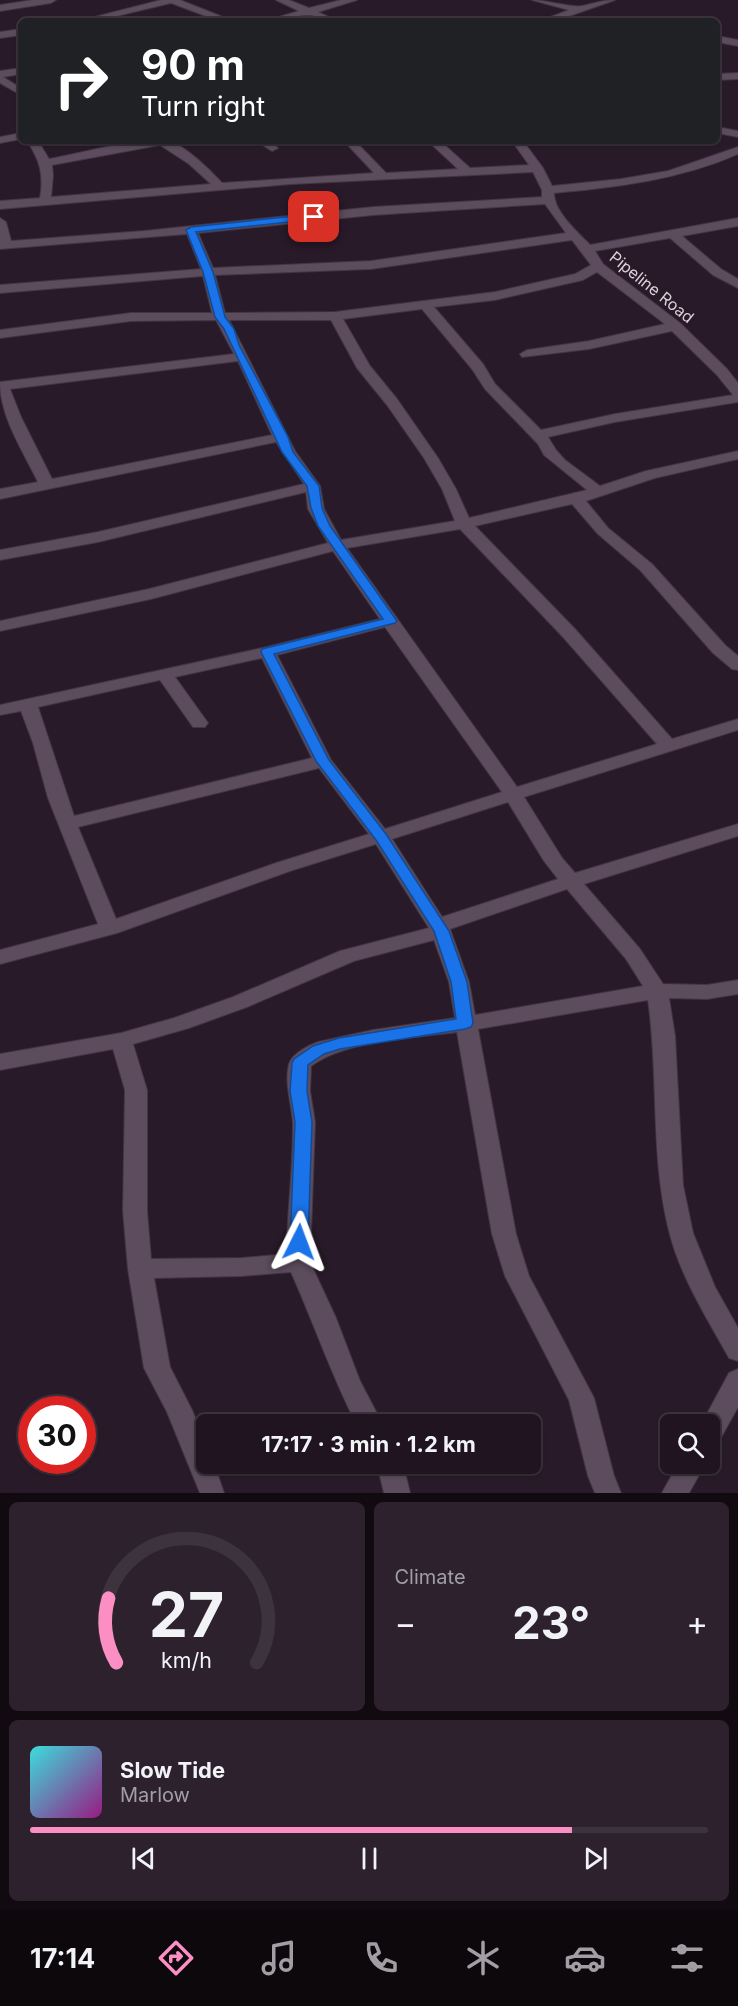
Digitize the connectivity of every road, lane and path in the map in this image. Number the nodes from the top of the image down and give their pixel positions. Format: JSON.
{"nodes":[{"id":1,"x":51,"y":0,"type":"edge"},
{"id":2,"x":172,"y":0,"type":"edge"},
{"id":3,"x":281,"y":0,"type":"edge"},
{"id":4,"x":352,"y":0,"type":"edge"},
{"id":5,"x":537,"y":0,"type":"edge"},
{"id":6,"x":610,"y":0,"type":"edge"},
{"id":7,"x":0,"y":8,"type":"edge"},
{"id":8,"x":578,"y":9,"type":"junction"},
{"id":9,"x":309,"y":12,"type":"junction"},
{"id":10,"x":97,"y":18,"type":"edge"},
{"id":11,"x":220,"y":18,"type":"edge"},
{"id":12,"x":283,"y":18,"type":"edge"},
{"id":13,"x":324,"y":18,"type":"edge"},
{"id":14,"x":553,"y":18,"type":"edge"},
{"id":15,"x":18,"y":32,"type":"edge"},
{"id":16,"x":0,"y":35,"type":"edge"},
{"id":17,"x":720,"y":40,"type":"edge"},
{"id":18,"x":738,"y":43,"type":"edge"},
{"id":19,"x":18,"y":72,"type":"edge"},
{"id":20,"x":0,"y":76,"type":"edge"},
{"id":21,"x":738,"y":76,"type":"edge"},
{"id":22,"x":720,"y":77,"type":"edge"},
{"id":23,"x":18,"y":90,"type":"edge"},
{"id":24,"x":720,"y":131,"type":"edge"},
{"id":25,"x":738,"y":134,"type":"edge"},
{"id":26,"x":18,"y":137,"type":"edge"},
{"id":27,"x":0,"y":140,"type":"edge"},
{"id":28,"x":34,"y":144,"type":"edge"},
{"id":29,"x":146,"y":144,"type":"edge"},
{"id":30,"x":167,"y":144,"type":"edge"},
{"id":31,"x":266,"y":144,"type":"edge"},
{"id":32,"x":352,"y":144,"type":"edge"},
{"id":33,"x":436,"y":144,"type":"edge"},
{"id":34,"x":519,"y":144,"type":"edge"},
{"id":35,"x":272,"y":148,"type":"dead end"},
{"id":36,"x":738,"y":150,"type":"edge"},
{"id":37,"x":47,"y":163,"type":"junction"},
{"id":38,"x":537,"y":168,"type":"junction"},
{"id":39,"x":467,"y":171,"type":"junction"},
{"id":40,"x":382,"y":175,"type":"junction"},
{"id":41,"x":220,"y":188,"type":"junction"},
{"id":42,"x":548,"y":195,"type":"junction"},
{"id":43,"x":45,"y":201,"type":"junction"},
{"id":44,"x":0,"y":205,"type":"edge"},
{"id":45,"x":0,"y":222,"type":"edge"},
{"id":46,"x":738,"y":222,"type":"edge"},
{"id":47,"x":191,"y":230,"type":"junction"},
{"id":48,"x":674,"y":235,"type":"junction"},
{"id":49,"x":573,"y":236,"type":"junction"},
{"id":50,"x":3,"y":245,"type":"edge"},
{"id":51,"x":587,"y":249,"type":"junction"},
{"id":52,"x":598,"y":266,"type":"junction"},
{"id":53,"x":208,"y":272,"type":"junction"},
{"id":54,"x":738,"y":284,"type":"edge"},
{"id":55,"x":0,"y":289,"type":"edge"},
{"id":56,"x":426,"y":306,"type":"junction"},
{"id":57,"x":335,"y":316,"type":"junction"},
{"id":58,"x":220,"y":317,"type":"junction"},
{"id":59,"x":675,"y":326,"type":"junction"},
{"id":60,"x":0,"y":334,"type":"edge"},
{"id":61,"x":527,"y":354,"type":"dead end"},
{"id":62,"x":241,"y":357,"type":"junction"},
{"id":63,"x":1,"y":386,"type":"edge"},
{"id":64,"x":738,"y":392,"type":"edge"},
{"id":65,"x":738,"y":398,"type":"edge"},
{"id":66,"x":537,"y":435,"type":"junction"},
{"id":67,"x":282,"y":437,"type":"junction"},
{"id":68,"x":738,"y":455,"type":"edge"},
{"id":69,"x":48,"y":486,"type":"junction"},
{"id":70,"x":313,"y":486,"type":"junction"},
{"id":71,"x":597,"y":491,"type":"junction"},
{"id":72,"x":0,"y":494,"type":"edge"},
{"id":73,"x":576,"y":499,"type":"junction"},
{"id":74,"x":464,"y":524,"type":"junction"},
{"id":75,"x":337,"y":545,"type":"junction"},
{"id":76,"x":0,"y":555,"type":"edge"},
{"id":77,"x":391,"y":621,"type":"junction"},
{"id":78,"x":0,"y":626,"type":"edge"},
{"id":79,"x":267,"y":652,"type":"junction"},
{"id":80,"x":738,"y":665,"type":"edge"},
{"id":81,"x":165,"y":675,"type":"junction"},
{"id":82,"x":28,"y":705,"type":"junction"},
{"id":83,"x":0,"y":710,"type":"edge"},
{"id":84,"x":199,"y":723,"type":"dead end"},
{"id":85,"x":738,"y":724,"type":"edge"},
{"id":86,"x":669,"y":746,"type":"junction"},
{"id":87,"x":323,"y":761,"type":"junction"},
{"id":88,"x":512,"y":793,"type":"junction"},
{"id":89,"x":67,"y":824,"type":"junction"},
{"id":90,"x":738,"y":830,"type":"edge"},
{"id":91,"x":381,"y":837,"type":"junction"},
{"id":92,"x":571,"y":881,"type":"junction"},
{"id":93,"x":110,"y":928,"type":"junction"},
{"id":94,"x":440,"y":928,"type":"junction"},
{"id":95,"x":0,"y":957,"type":"edge"},
{"id":96,"x":738,"y":987,"type":"edge"},
{"id":97,"x":657,"y":991,"type":"junction"},
{"id":98,"x":465,"y":1023,"type":"junction"},
{"id":99,"x":121,"y":1040,"type":"junction"},
{"id":100,"x":0,"y":1062,"type":"edge"},
{"id":101,"x":298,"y":1262,"type":"junction"},
{"id":102,"x":140,"y":1269,"type":"junction"},
{"id":103,"x":738,"y":1351,"type":"edge"},
{"id":104,"x":738,"y":1380,"type":"edge"},
{"id":105,"x":364,"y":1414,"type":"edge"},
{"id":106,"x":720,"y":1416,"type":"edge"},
{"id":107,"x":392,"y":1474,"type":"edge"},
{"id":108,"x":686,"y":1474,"type":"edge"},
{"id":109,"x":212,"y":1491,"type":"dead end"},
{"id":110,"x":397,"y":1493,"type":"edge"},
{"id":111,"x":608,"y":1493,"type":"edge"},
{"id":112,"x":675,"y":1493,"type":"edge"}],
"edges":[{"from":1,"to":7,"type":"street"},
{"from":2,"to":10,"type":"street"},
{"from":2,"to":11,"type":"street"},
{"from":3,"to":9,"type":"street"},
{"from":4,"to":9,"type":"street"},
{"from":5,"to":8,"type":"street"},
{"from":6,"to":8,"type":"street"},
{"from":8,"to":14,"type":"street"},
{"from":9,"to":12,"type":"street"},
{"from":9,"to":13,"type":"street"},
{"from":15,"to":16,"type":"street"},
{"from":17,"to":18,"type":"street"},
{"from":19,"to":20,"type":"street"},
{"from":20,"to":23,"type":"street"},
{"from":21,"to":22,"type":"street"},
{"from":24,"to":25,"type":"street"},
{"from":26,"to":27,"type":"street"},
{"from":28,"to":37,"type":"street"},
{"from":29,"to":37,"type":"street"},
{"from":30,"to":41,"type":"street"},
{"from":31,"to":35,"type":"street"},
{"from":32,"to":40,"type":"street"},
{"from":33,"to":39,"type":"street"},
{"from":34,"to":38,"type":"street","name":"Pipeline Road"},
{"from":36,"to":42,"type":"street"},
{"from":37,"to":43,"type":"street"},
{"from":38,"to":39,"type":"street"},
{"from":38,"to":42,"type":"street","name":"Pipeline Road"},
{"from":39,"to":40,"type":"street"},
{"from":40,"to":41,"type":"street"},
{"from":41,"to":43,"type":"street"},
{"from":42,"to":47,"type":"street"},
{"from":42,"to":49,"type":"street","name":"Pipeline Road"},
{"from":43,"to":44,"type":"street"},
{"from":45,"to":50,"type":"street"},
{"from":46,"to":48,"type":"street"},
{"from":47,"to":50,"type":"street"},
{"from":47,"to":53,"type":"street"},
{"from":48,"to":51,"type":"street"},
{"from":48,"to":54,"type":"street"},
{"from":49,"to":51,"type":"street","name":"Pipeline Road"},
{"from":49,"to":53,"type":"street"},
{"from":51,"to":52,"type":"street","name":"Pipeline Road"},
{"from":52,"to":56,"type":"street"},
{"from":52,"to":59,"type":"street","name":"Pipeline Road"},
{"from":53,"to":55,"type":"street"},
{"from":53,"to":58,"type":"street"},
{"from":56,"to":57,"type":"street"},
{"from":56,"to":66,"type":"street"},
{"from":57,"to":58,"type":"street"},
{"from":57,"to":74,"type":"street"},
{"from":58,"to":60,"type":"street"},
{"from":58,"to":62,"type":"street"},
{"from":59,"to":61,"type":"street"},
{"from":59,"to":64,"type":"street","name":"Pipeline Road"},
{"from":62,"to":63,"type":"street"},
{"from":62,"to":67,"type":"street"},
{"from":63,"to":69,"type":"street"},
{"from":65,"to":66,"type":"street"},
{"from":66,"to":71,"type":"street"},
{"from":67,"to":69,"type":"street"},
{"from":67,"to":70,"type":"street"},
{"from":68,"to":71,"type":"street"},
{"from":69,"to":72,"type":"street"},
{"from":70,"to":75,"type":"street"},
{"from":70,"to":76,"type":"street"},
{"from":71,"to":73,"type":"street"},
{"from":73,"to":74,"type":"street"},
{"from":73,"to":80,"type":"street"},
{"from":74,"to":75,"type":"street"},
{"from":74,"to":86,"type":"street"},
{"from":75,"to":77,"type":"street"},
{"from":75,"to":78,"type":"street"},
{"from":77,"to":79,"type":"street"},
{"from":77,"to":88,"type":"street"},
{"from":79,"to":81,"type":"street"},
{"from":79,"to":87,"type":"street"},
{"from":81,"to":82,"type":"street"},
{"from":81,"to":84,"type":"street"},
{"from":82,"to":83,"type":"street"},
{"from":82,"to":89,"type":"street"},
{"from":85,"to":86,"type":"street"},
{"from":86,"to":88,"type":"street"},
{"from":87,"to":89,"type":"street"},
{"from":87,"to":91,"type":"street"},
{"from":88,"to":91,"type":"street"},
{"from":88,"to":92,"type":"street"},
{"from":89,"to":93,"type":"street"},
{"from":90,"to":92,"type":"street"},
{"from":91,"to":93,"type":"street"},
{"from":91,"to":94,"type":"street"},
{"from":92,"to":94,"type":"street"},
{"from":92,"to":97,"type":"street"},
{"from":93,"to":95,"type":"street"},
{"from":94,"to":98,"type":"street"},
{"from":94,"to":99,"type":"street"},
{"from":96,"to":97,"type":"street"},
{"from":97,"to":98,"type":"street"},
{"from":97,"to":103,"type":"street"},
{"from":98,"to":101,"type":"street"},
{"from":98,"to":111,"type":"street"},
{"from":99,"to":100,"type":"street"},
{"from":99,"to":102,"type":"street"},
{"from":101,"to":102,"type":"street"},
{"from":101,"to":105,"type":"street"},
{"from":102,"to":109,"type":"street"},
{"from":104,"to":106,"type":"street"},
{"from":107,"to":110,"type":"street"},
{"from":108,"to":112,"type":"street"}]}
